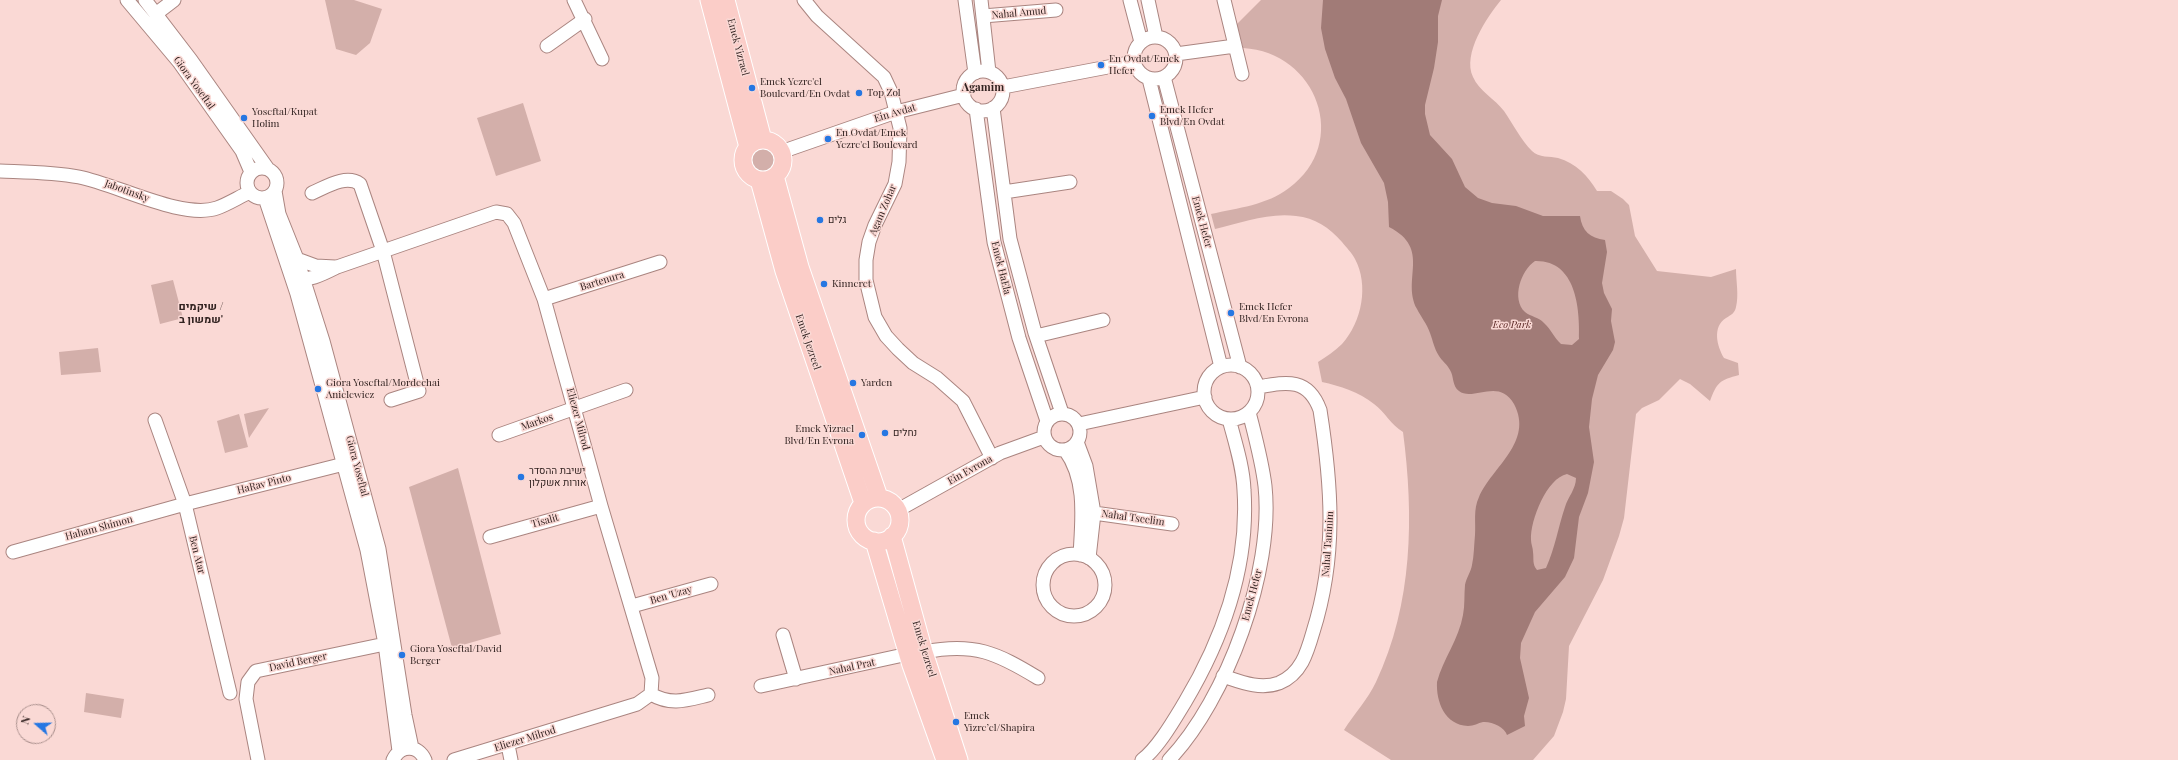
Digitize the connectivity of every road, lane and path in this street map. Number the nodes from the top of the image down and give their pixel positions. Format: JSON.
{"nodes":[{"id":1,"x":127,"y":0,"type":"edge"},
{"id":2,"x":145,"y":0,"type":"edge"},
{"id":3,"x":174,"y":0,"type":"edge"},
{"id":4,"x":574,"y":0,"type":"edge"},
{"id":5,"x":710,"y":0,"type":"edge"},
{"id":6,"x":726,"y":0,"type":"edge"},
{"id":7,"x":804,"y":0,"type":"edge"},
{"id":8,"x":965,"y":0,"type":"edge"},
{"id":9,"x":981,"y":0,"type":"edge"},
{"id":10,"x":1130,"y":0,"type":"edge"},
{"id":11,"x":1148,"y":0,"type":"edge"},
{"id":12,"x":1224,"y":0,"type":"edge"},
{"id":13,"x":1056,"y":10,"type":"dead end"},
{"id":14,"x":156,"y":13,"type":"junction"},
{"id":15,"x":983,"y":16,"type":"junction"},
{"id":16,"x":585,"y":19,"type":"junction"},
{"id":17,"x":1156,"y":37,"type":"junction"},
{"id":18,"x":1141,"y":42,"type":"junction"},
{"id":19,"x":547,"y":46,"type":"dead end"},
{"id":20,"x":1234,"y":46,"type":"junction"},
{"id":21,"x":1176,"y":54,"type":"junction"},
{"id":22,"x":602,"y":59,"type":"dead end"},
{"id":23,"x":1134,"y":62,"type":"junction"},
{"id":24,"x":989,"y":72,"type":"junction"},
{"id":25,"x":974,"y":73,"type":"junction"},
{"id":26,"x":1242,"y":74,"type":"dead end"},
{"id":27,"x":1164,"y":77,"type":"junction"},
{"id":28,"x":1149,"y":79,"type":"junction"},
{"id":29,"x":1003,"y":87,"type":"junction"},
{"id":30,"x":964,"y":95,"type":"junction"},
{"id":31,"x":993,"y":108,"type":"junction"},
{"id":32,"x":976,"y":110,"type":"junction"},
{"id":33,"x":896,"y":112,"type":"junction"},
{"id":34,"x":755,"y":144,"type":"junction"},
{"id":35,"x":781,"y":152,"type":"junction"},
{"id":36,"x":268,"y":169,"type":"junction"},
{"id":37,"x":0,"y":171,"type":"edge"},
{"id":38,"x":252,"y":172,"type":"junction"},
{"id":39,"x":775,"y":176,"type":"junction"},
{"id":40,"x":759,"y":180,"type":"junction"},
{"id":41,"x":1070,"y":182,"type":"dead end"},
{"id":42,"x":250,"y":192,"type":"junction"},
{"id":43,"x":1004,"y":192,"type":"junction"},
{"id":44,"x":312,"y":193,"type":"dead end"},
{"id":45,"x":270,"y":195,"type":"junction"},
{"id":46,"x":383,"y":251,"type":"junction"},
{"id":47,"x":297,"y":259,"type":"junction"},
{"id":48,"x":660,"y":262,"type":"dead end"},
{"id":49,"x":337,"y":267,"type":"junction"},
{"id":50,"x":298,"y":280,"type":"junction"},
{"id":51,"x":544,"y":299,"type":"junction"},
{"id":52,"x":1103,"y":320,"type":"dead end"},
{"id":53,"x":1036,"y":336,"type":"junction"},
{"id":54,"x":1221,"y":367,"type":"junction"},
{"id":55,"x":1240,"y":367,"type":"junction"},
{"id":56,"x":1258,"y":387,"type":"junction"},
{"id":57,"x":626,"y":390,"type":"dead end"},
{"id":58,"x":1205,"y":397,"type":"junction"},
{"id":59,"x":391,"y":400,"type":"dead end"},
{"id":60,"x":575,"y":409,"type":"junction"},
{"id":61,"x":1249,"y":412,"type":"junction"},
{"id":62,"x":1062,"y":413,"type":"junction"},
{"id":63,"x":1229,"y":419,"type":"junction"},
{"id":64,"x":155,"y":420,"type":"dead end"},
{"id":65,"x":1047,"y":421,"type":"junction"},
{"id":66,"x":1079,"y":424,"type":"junction"},
{"id":67,"x":499,"y":435,"type":"dead end"},
{"id":68,"x":1044,"y":437,"type":"junction"},
{"id":69,"x":1077,"y":442,"type":"junction"},
{"id":70,"x":1065,"y":450,"type":"junction"},
{"id":71,"x":992,"y":458,"type":"junction"},
{"id":72,"x":344,"y":464,"type":"junction"},
{"id":73,"x":879,"y":497,"type":"junction"},
{"id":74,"x":863,"y":503,"type":"junction"},
{"id":75,"x":185,"y":504,"type":"junction"},
{"id":76,"x":601,"y":506,"type":"junction"},
{"id":77,"x":898,"y":510,"type":"junction"},
{"id":78,"x":1094,"y":513,"type":"junction"},
{"id":79,"x":1172,"y":524,"type":"dead end"},
{"id":80,"x":892,"y":536,"type":"junction"},
{"id":81,"x":490,"y":537,"type":"dead end"},
{"id":82,"x":874,"y":541,"type":"junction"},
{"id":83,"x":13,"y":552,"type":"dead end"},
{"id":84,"x":1084,"y":556,"type":"junction"},
{"id":85,"x":710,"y":584,"type":"dead end"},
{"id":86,"x":632,"y":606,"type":"junction"},
{"id":87,"x":783,"y":635,"type":"dead end"},
{"id":88,"x":384,"y":644,"type":"junction"},
{"id":89,"x":916,"y":653,"type":"junction"},
{"id":90,"x":1223,"y":676,"type":"junction"},
{"id":91,"x":1038,"y":678,"type":"dead end"},
{"id":92,"x":796,"y":679,"type":"junction"},
{"id":93,"x":761,"y":686,"type":"dead end"},
{"id":94,"x":230,"y":693,"type":"dead end"},
{"id":95,"x":651,"y":694,"type":"junction"},
{"id":96,"x":708,"y":694,"type":"dead end"},
{"id":97,"x":508,"y":745,"type":"junction"},
{"id":98,"x":401,"y":753,"type":"edge"},
{"id":99,"x":258,"y":760,"type":"edge"},
{"id":100,"x":425,"y":760,"type":"edge"},
{"id":101,"x":454,"y":760,"type":"edge"},
{"id":102,"x":512,"y":760,"type":"edge"},
{"id":103,"x":945,"y":760,"type":"edge"},
{"id":104,"x":959,"y":760,"type":"edge"},
{"id":105,"x":1142,"y":760,"type":"edge"},
{"id":106,"x":1169,"y":760,"type":"edge"}],
"edges":[{"from":1,"to":38,"type":"street","name":"Giora Yoseftal"},
{"from":2,"to":14,"type":"street","name":"Giora Yoseftal"},
{"from":3,"to":14,"type":"street"},
{"from":4,"to":16,"type":"street"},
{"from":5,"to":34,"type":"main road"},
{"from":6,"to":34,"type":"main road","name":"Emek Yizrael"},
{"from":7,"to":33,"type":"street","name":"Agam Zohar"},
{"from":8,"to":25,"type":"street"},
{"from":9,"to":15,"type":"street"},
{"from":10,"to":18,"type":"street"},
{"from":11,"to":17,"type":"street"},
{"from":12,"to":20,"type":"street"},
{"from":13,"to":15,"type":"street","name":"Nahal Amud"},
{"from":14,"to":36,"type":"street","name":"Giora Yoseftal"},
{"from":15,"to":24,"type":"street"},
{"from":16,"to":19,"type":"street"},
{"from":16,"to":22,"type":"street"},
{"from":17,"to":18,"type":"street"},
{"from":17,"to":21,"type":"street"},
{"from":18,"to":23,"type":"street"},
{"from":20,"to":21,"type":"street"},
{"from":20,"to":26,"type":"street"},
{"from":21,"to":27,"type":"street"},
{"from":23,"to":28,"type":"street"},
{"from":23,"to":29,"type":"street"},
{"from":24,"to":25,"type":"street"},
{"from":24,"to":29,"type":"street"},
{"from":25,"to":30,"type":"street"},
{"from":27,"to":28,"type":"street"},
{"from":27,"to":55,"type":"street","name":"Emek Hefer"},
{"from":28,"to":54,"type":"street","name":"Emek Hefer"},
{"from":29,"to":31,"type":"street"},
{"from":30,"to":32,"type":"street"},
{"from":30,"to":33,"type":"street","name":"Ein Avdat"},
{"from":31,"to":32,"type":"street"},
{"from":31,"to":43,"type":"street","name":"Emek HaEla"},
{"from":32,"to":65,"type":"street","name":"Emek HaEla"},
{"from":33,"to":35,"type":"street","name":"Ein Avdat"},
{"from":33,"to":71,"type":"street","name":"Agam Zohar"},
{"from":34,"to":35,"type":"main road"},
{"from":34,"to":40,"type":"main road"},
{"from":35,"to":39,"type":"main road"},
{"from":36,"to":38,"type":"street"},
{"from":36,"to":45,"type":"street"},
{"from":37,"to":42,"type":"street","name":"Jabotinsky"},
{"from":38,"to":42,"type":"street"},
{"from":39,"to":40,"type":"main road"},
{"from":39,"to":73,"type":"main road","name":"Emek Jezreel"},
{"from":40,"to":74,"type":"main road","name":"Emek Jezreel"},
{"from":41,"to":43,"type":"street"},
{"from":42,"to":45,"type":"street"},
{"from":43,"to":53,"type":"street","name":"Emek HaEla"},
{"from":44,"to":46,"type":"street"},
{"from":45,"to":47,"type":"street","name":"Giora Yoseftal"},
{"from":45,"to":50,"type":"street","name":"Giora Yoseftal"},
{"from":46,"to":49,"type":"street","name":"Eliezer Milrod"},
{"from":46,"to":51,"type":"street","name":"Eliezer Milrod"},
{"from":46,"to":59,"type":"street"},
{"from":47,"to":49,"type":"street","name":"Eliezer Milrod"},
{"from":47,"to":50,"type":"street","name":"Giora Yoseftal"},
{"from":48,"to":51,"type":"street","name":"Bartenura"},
{"from":49,"to":50,"type":"street","name":"Eliezer Milrod"},
{"from":50,"to":72,"type":"street","name":"Giora Yoseftal"},
{"from":50,"to":98,"type":"street","name":"Giora Yoseftal"},
{"from":51,"to":60,"type":"street","name":"Eliezer Milrod"},
{"from":52,"to":53,"type":"street"},
{"from":53,"to":62,"type":"street","name":"Emek HaEla"},
{"from":54,"to":55,"type":"street"},
{"from":54,"to":58,"type":"street"},
{"from":55,"to":56,"type":"street"},
{"from":56,"to":61,"type":"street"},
{"from":56,"to":90,"type":"street","name":"Nahal Taninim"},
{"from":57,"to":60,"type":"street","name":"Markos"},
{"from":58,"to":63,"type":"street"},
{"from":58,"to":66,"type":"street"},
{"from":60,"to":67,"type":"street","name":"Markos"},
{"from":60,"to":76,"type":"street","name":"Eliezer Milrod"},
{"from":61,"to":63,"type":"street"},
{"from":61,"to":90,"type":"street","name":"Emek Hefer"},
{"from":62,"to":65,"type":"street"},
{"from":62,"to":66,"type":"street"},
{"from":63,"to":105,"type":"street","name":"Emek Hefer"},
{"from":64,"to":75,"type":"street","name":"Ben Atar"},
{"from":65,"to":68,"type":"street"},
{"from":66,"to":69,"type":"street"},
{"from":68,"to":70,"type":"street"},
{"from":68,"to":71,"type":"street","name":"Ein Evrona"},
{"from":69,"to":70,"type":"street"},
{"from":69,"to":78,"type":"street"},
{"from":70,"to":84,"type":"street"},
{"from":71,"to":77,"type":"street","name":"Ein Evrona"},
{"from":72,"to":75,"type":"street","name":"HaRav Pinto"},
{"from":72,"to":88,"type":"street","name":"Giora Yoseftal"},
{"from":73,"to":74,"type":"main road"},
{"from":73,"to":77,"type":"main road"},
{"from":74,"to":82,"type":"main road"},
{"from":75,"to":83,"type":"street","name":"Haham Shimon"},
{"from":75,"to":94,"type":"street","name":"Ben Atar"},
{"from":76,"to":81,"type":"street","name":"Tisalit"},
{"from":76,"to":86,"type":"street","name":"Eliezer Milrod"},
{"from":77,"to":80,"type":"main road"},
{"from":78,"to":79,"type":"street","name":"Nahal Tseelim"},
{"from":78,"to":84,"type":"street"},
{"from":80,"to":82,"type":"main road"},
{"from":80,"to":89,"type":"main road","name":"Emek Jezreel"},
{"from":82,"to":89,"type":"main road","name":"Emek Jezreel"},
{"from":84,"to":84,"type":"street"},
{"from":85,"to":86,"type":"street","name":"Ben 'Uzay"},
{"from":86,"to":95,"type":"street","name":"Eliezer Milrod"},
{"from":87,"to":92,"type":"street"},
{"from":88,"to":98,"type":"street","name":"Giora Yoseftal"},
{"from":88,"to":99,"type":"street","name":"David Berger"},
{"from":89,"to":91,"type":"street","name":"Nahal Prat"},
{"from":89,"to":92,"type":"street","name":"Nahal Prat"},
{"from":89,"to":103,"type":"main road","name":"Emek Jezreel"},
{"from":89,"to":104,"type":"main road","name":"Emek Jezreel"},
{"from":90,"to":106,"type":"street","name":"Emek Hefer"},
{"from":92,"to":93,"type":"street","name":"Nahal Prat"},
{"from":95,"to":96,"type":"street"},
{"from":95,"to":97,"type":"street","name":"Eliezer Milrod"},
{"from":97,"to":101,"type":"street","name":"Eliezer Milrod"},
{"from":97,"to":102,"type":"street"},
{"from":98,"to":100,"type":"street"}]}
